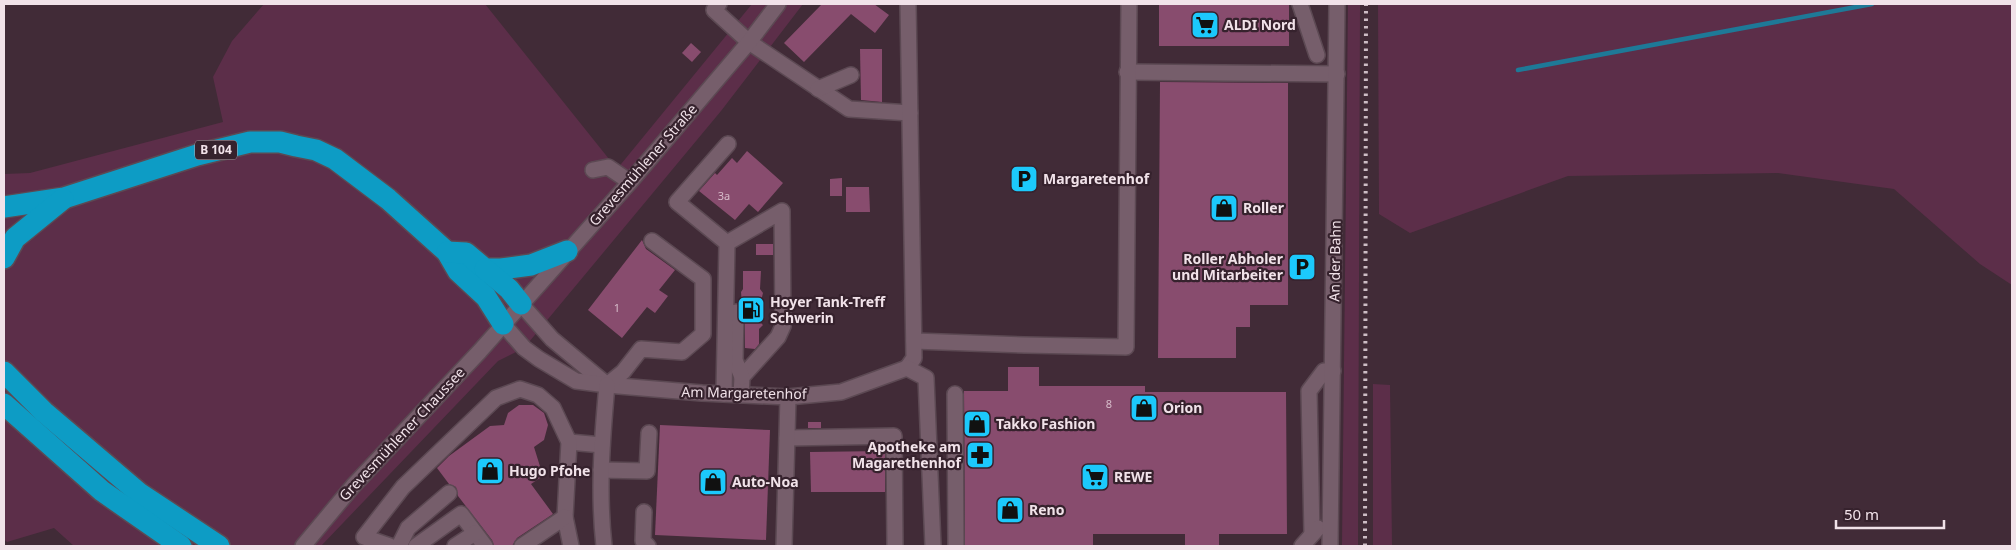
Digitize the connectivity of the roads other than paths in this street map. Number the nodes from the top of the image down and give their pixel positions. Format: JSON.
{"nodes":[{"id":1,"x":719,"y":4,"type":"edge"},
{"id":2,"x":778,"y":4,"type":"edge"},
{"id":3,"x":908,"y":4,"type":"edge"},
{"id":4,"x":1129,"y":4,"type":"edge"},
{"id":5,"x":1300,"y":4,"type":"edge"},
{"id":6,"x":1337,"y":4,"type":"edge"},
{"id":7,"x":749,"y":42,"type":"junction"},
{"id":8,"x":1317,"y":55,"type":"dead end"},
{"id":9,"x":1128,"y":72,"type":"junction"},
{"id":10,"x":1337,"y":74,"type":"junction"},
{"id":11,"x":851,"y":75,"type":"dead end"},
{"id":12,"x":818,"y":88,"type":"junction"},
{"id":13,"x":910,"y":113,"type":"junction"},
{"id":14,"x":728,"y":144,"type":"dead end"},
{"id":15,"x":592,"y":170,"type":"dead end"},
{"id":16,"x":630,"y":182,"type":"junction"},
{"id":17,"x":64,"y":198,"type":"junction"},
{"id":18,"x":4,"y":207,"type":"edge"},
{"id":19,"x":652,"y":241,"type":"dead end"},
{"id":20,"x":727,"y":243,"type":"junction"},
{"id":21,"x":567,"y":251,"type":"junction"},
{"id":22,"x":447,"y":252,"type":"junction"},
{"id":23,"x":4,"y":258,"type":"edge"},
{"id":24,"x":485,"y":269,"type":"junction"},
{"id":25,"x":737,"y":285,"type":"dead end"},
{"id":26,"x":520,"y":304,"type":"junction"},
{"id":27,"x":503,"y":324,"type":"junction"},
{"id":28,"x":914,"y":341,"type":"junction"},
{"id":29,"x":4,"y":357,"type":"edge"},
{"id":30,"x":907,"y":368,"type":"junction"},
{"id":31,"x":1333,"y":371,"type":"junction"},
{"id":32,"x":4,"y":372,"type":"edge"},
{"id":33,"x":742,"y":377,"type":"junction"},
{"id":34,"x":607,"y":385,"type":"junction"},
{"id":35,"x":4,"y":389,"type":"edge"},
{"id":36,"x":724,"y":394,"type":"junction"},
{"id":37,"x":954,"y":394,"type":"dead end"},
{"id":38,"x":741,"y":395,"type":"junction"},
{"id":39,"x":788,"y":397,"type":"junction"},
{"id":40,"x":4,"y":404,"type":"edge"},
{"id":41,"x":44,"y":412,"type":"junction"},
{"id":42,"x":649,"y":433,"type":"dead end"},
{"id":43,"x":787,"y":438,"type":"junction"},
{"id":44,"x":569,"y":442,"type":"junction"},
{"id":45,"x":602,"y":445,"type":"junction"},
{"id":46,"x":930,"y":460,"type":"junction"},
{"id":47,"x":955,"y":461,"type":"junction"},
{"id":48,"x":601,"y":470,"type":"junction"},
{"id":49,"x":102,"y":491,"type":"junction"},
{"id":50,"x":449,"y":493,"type":"dead end"},
{"id":51,"x":644,"y":512,"type":"dead end"},
{"id":52,"x":565,"y":517,"type":"junction"},
{"id":53,"x":1331,"y":518,"type":"junction"},
{"id":54,"x":475,"y":533,"type":"junction"},
{"id":55,"x":1312,"y":534,"type":"junction"},
{"id":56,"x":181,"y":546,"type":"edge"},
{"id":57,"x":219,"y":546,"type":"edge"},
{"id":58,"x":303,"y":546,"type":"edge"},
{"id":59,"x":390,"y":546,"type":"edge"},
{"id":60,"x":399,"y":546,"type":"edge"},
{"id":61,"x":416,"y":546,"type":"edge"},
{"id":62,"x":455,"y":546,"type":"edge"},
{"id":63,"x":485,"y":546,"type":"edge"},
{"id":64,"x":522,"y":546,"type":"edge"},
{"id":65,"x":572,"y":546,"type":"edge"},
{"id":66,"x":604,"y":546,"type":"edge"},
{"id":67,"x":648,"y":546,"type":"edge"},
{"id":68,"x":784,"y":546,"type":"edge"},
{"id":69,"x":894,"y":546,"type":"edge"},
{"id":70,"x":933,"y":546,"type":"edge"},
{"id":71,"x":956,"y":546,"type":"edge"},
{"id":72,"x":1302,"y":546,"type":"edge"},
{"id":73,"x":1330,"y":546,"type":"edge"}],
"edges":[{"from":1,"to":7,"type":"street"},
{"from":2,"to":7,"type":"street","name":"Grevesmühlener Straße"},
{"from":3,"to":13,"type":"street"},
{"from":4,"to":9,"type":"street"},
{"from":5,"to":8,"type":"street"},
{"from":6,"to":10,"type":"street","name":"An der Bahn"},
{"from":7,"to":12,"type":"street"},
{"from":7,"to":16,"type":"street","name":"Grevesmühlener Straße"},
{"from":9,"to":10,"type":"street"},
{"from":9,"to":28,"type":"street"},
{"from":10,"to":31,"type":"street","name":"An der Bahn"},
{"from":11,"to":12,"type":"street"},
{"from":12,"to":13,"type":"street"},
{"from":13,"to":28,"type":"street"},
{"from":14,"to":20,"type":"street"},
{"from":15,"to":16,"type":"street"},
{"from":16,"to":21,"type":"street","name":"Grevesmühlener Straße"},
{"from":17,"to":18,"type":"highway","number":"B 104"},
{"from":17,"to":22,"type":"highway","number":"B 104"},
{"from":17,"to":23,"type":"highway","number":"B 104"},
{"from":19,"to":34,"type":"street"},
{"from":20,"to":33,"type":"street"},
{"from":20,"to":36,"type":"street"},
{"from":21,"to":24,"type":"highway"},
{"from":21,"to":26,"type":"street","name":"Grevesmühlener Straße"},
{"from":22,"to":24,"type":"highway"},
{"from":22,"to":27,"type":"highway","number":"B 104"},
{"from":24,"to":26,"type":"highway"},
{"from":25,"to":33,"type":"street"},
{"from":26,"to":27,"type":"street","name":"Grevesmühlener Straße"},
{"from":26,"to":34,"type":"street"},
{"from":27,"to":34,"type":"street","name":"Am Margaretenhof"},
{"from":27,"to":58,"type":"street","name":"Grevesmühlener Chaussee"},
{"from":28,"to":30,"type":"street"},
{"from":29,"to":41,"type":"highway"},
{"from":30,"to":39,"type":"street","name":"Am Margaretenhof"},
{"from":30,"to":46,"type":"street"},
{"from":31,"to":53,"type":"street","name":"An der Bahn"},
{"from":31,"to":55,"type":"street"},
{"from":32,"to":41,"type":"highway"},
{"from":33,"to":38,"type":"street"},
{"from":34,"to":36,"type":"street","name":"Am Margaretenhof"},
{"from":34,"to":45,"type":"street"},
{"from":35,"to":49,"type":"highway"},
{"from":36,"to":38,"type":"street","name":"Am Margaretenhof"},
{"from":37,"to":47,"type":"street"},
{"from":38,"to":39,"type":"street","name":"Am Margaretenhof"},
{"from":39,"to":43,"type":"street"},
{"from":40,"to":49,"type":"highway"},
{"from":41,"to":57,"type":"highway"},
{"from":42,"to":48,"type":"street"},
{"from":43,"to":68,"type":"street"},
{"from":43,"to":69,"type":"street"},
{"from":44,"to":45,"type":"street"},
{"from":44,"to":52,"type":"street"},
{"from":44,"to":59,"type":"street"},
{"from":45,"to":48,"type":"street"},
{"from":46,"to":47,"type":"street"},
{"from":46,"to":70,"type":"street"},
{"from":47,"to":71,"type":"street"},
{"from":48,"to":66,"type":"street"},
{"from":49,"to":56,"type":"highway"},
{"from":50,"to":60,"type":"street"},
{"from":51,"to":67,"type":"street"},
{"from":52,"to":64,"type":"street"},
{"from":52,"to":65,"type":"street"},
{"from":53,"to":55,"type":"street"},
{"from":53,"to":73,"type":"street","name":"An der Bahn"},
{"from":54,"to":61,"type":"street"},
{"from":54,"to":62,"type":"street"},
{"from":54,"to":63,"type":"street"},
{"from":55,"to":72,"type":"street"}]}
